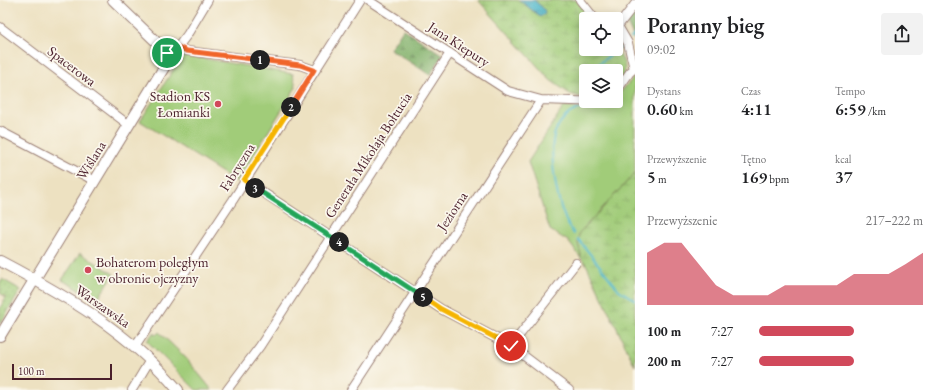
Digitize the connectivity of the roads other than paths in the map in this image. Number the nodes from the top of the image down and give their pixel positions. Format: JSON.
{"nodes":[{"id":1,"x":113,"y":0,"type":"edge"},
{"id":2,"x":208,"y":0,"type":"edge"},
{"id":3,"x":360,"y":0,"type":"edge"},
{"id":4,"x":368,"y":0,"type":"edge"},
{"id":5,"x":580,"y":0,"type":"edge"},
{"id":6,"x":635,"y":4,"type":"edge"},
{"id":7,"x":589,"y":12,"type":"edge"},
{"id":8,"x":623,"y":19,"type":"edge"},
{"id":9,"x":0,"y":26,"type":"edge"},
{"id":10,"x":623,"y":36,"type":"edge"},
{"id":11,"x":178,"y":47,"type":"junction"},
{"id":12,"x":450,"y":53,"type":"junction"},
{"id":13,"x":171,"y":56,"type":"junction"},
{"id":14,"x":314,"y":70,"type":"junction"},
{"id":15,"x":635,"y":70,"type":"edge"},
{"id":16,"x":623,"y":82,"type":"edge"},
{"id":17,"x":541,"y":100,"type":"junction"},
{"id":18,"x":579,"y":101,"type":"edge"},
{"id":19,"x":129,"y":125,"type":"junction"},
{"id":20,"x":0,"y":131,"type":"edge"},
{"id":21,"x":244,"y":180,"type":"junction"},
{"id":22,"x":95,"y":181,"type":"junction"},
{"id":23,"x":331,"y":237,"type":"junction"},
{"id":24,"x":0,"y":261,"type":"edge"},
{"id":25,"x":576,"y":263,"type":"dead end"},
{"id":26,"x":34,"y":279,"type":"junction"},
{"id":27,"x":415,"y":292,"type":"junction"},
{"id":28,"x":0,"y":336,"type":"edge"},
{"id":29,"x":511,"y":346,"type":"junction"},
{"id":30,"x":135,"y":347,"type":"junction"},
{"id":31,"x":150,"y":360,"type":"junction"},
{"id":32,"x":132,"y":390,"type":"edge"},
{"id":33,"x":178,"y":390,"type":"edge"},
{"id":34,"x":227,"y":390,"type":"edge"},
{"id":35,"x":351,"y":390,"type":"edge"},
{"id":36,"x":569,"y":390,"type":"edge"}],
"edges":[{"from":1,"to":13,"type":"street"},
{"from":2,"to":11,"type":"street","name":"Wiślana"},
{"from":3,"to":14,"type":"street","name":"Fabryczna"},
{"from":4,"to":12,"type":"street","name":"Jana Kiepury"},
{"from":5,"to":7,"type":"street"},
{"from":6,"to":8,"type":"street"},
{"from":9,"to":19,"type":"street","name":"Spacerowa"},
{"from":10,"to":15,"type":"street"},
{"from":11,"to":13,"type":"street","name":"Wiślana"},
{"from":11,"to":14,"type":"street"},
{"from":12,"to":17,"type":"street","name":"Jana Kiepury"},
{"from":12,"to":23,"type":"street","name":"Generała Mikołaja Bołtucia"},
{"from":13,"to":19,"type":"street","name":"Wiślana"},
{"from":14,"to":21,"type":"street","name":"Fabryczna"},
{"from":15,"to":16,"type":"street"},
{"from":17,"to":18,"type":"street"},
{"from":17,"to":27,"type":"street","name":"Jeziorna"},
{"from":19,"to":22,"type":"street","name":"Wiślana"},
{"from":20,"to":22,"type":"street"},
{"from":21,"to":23,"type":"street"},
{"from":21,"to":30,"type":"street","name":"Fabryczna"},
{"from":22,"to":26,"type":"street","name":"Wiślana"},
{"from":23,"to":27,"type":"street"},
{"from":23,"to":34,"type":"street","name":"Generała Mikołaja Bołtucia"},
{"from":24,"to":26,"type":"street","name":"Warszawska"},
{"from":25,"to":29,"type":"street"},
{"from":26,"to":28,"type":"street","name":"Wiślana"},
{"from":26,"to":30,"type":"street","name":"Warszawska"},
{"from":27,"to":29,"type":"street"},
{"from":27,"to":35,"type":"street","name":"Jeziorna"},
{"from":29,"to":36,"type":"street"},
{"from":30,"to":31,"type":"street","name":"Warszawska"},
{"from":31,"to":32,"type":"street"},
{"from":31,"to":33,"type":"street","name":"Warszawska"}]}
